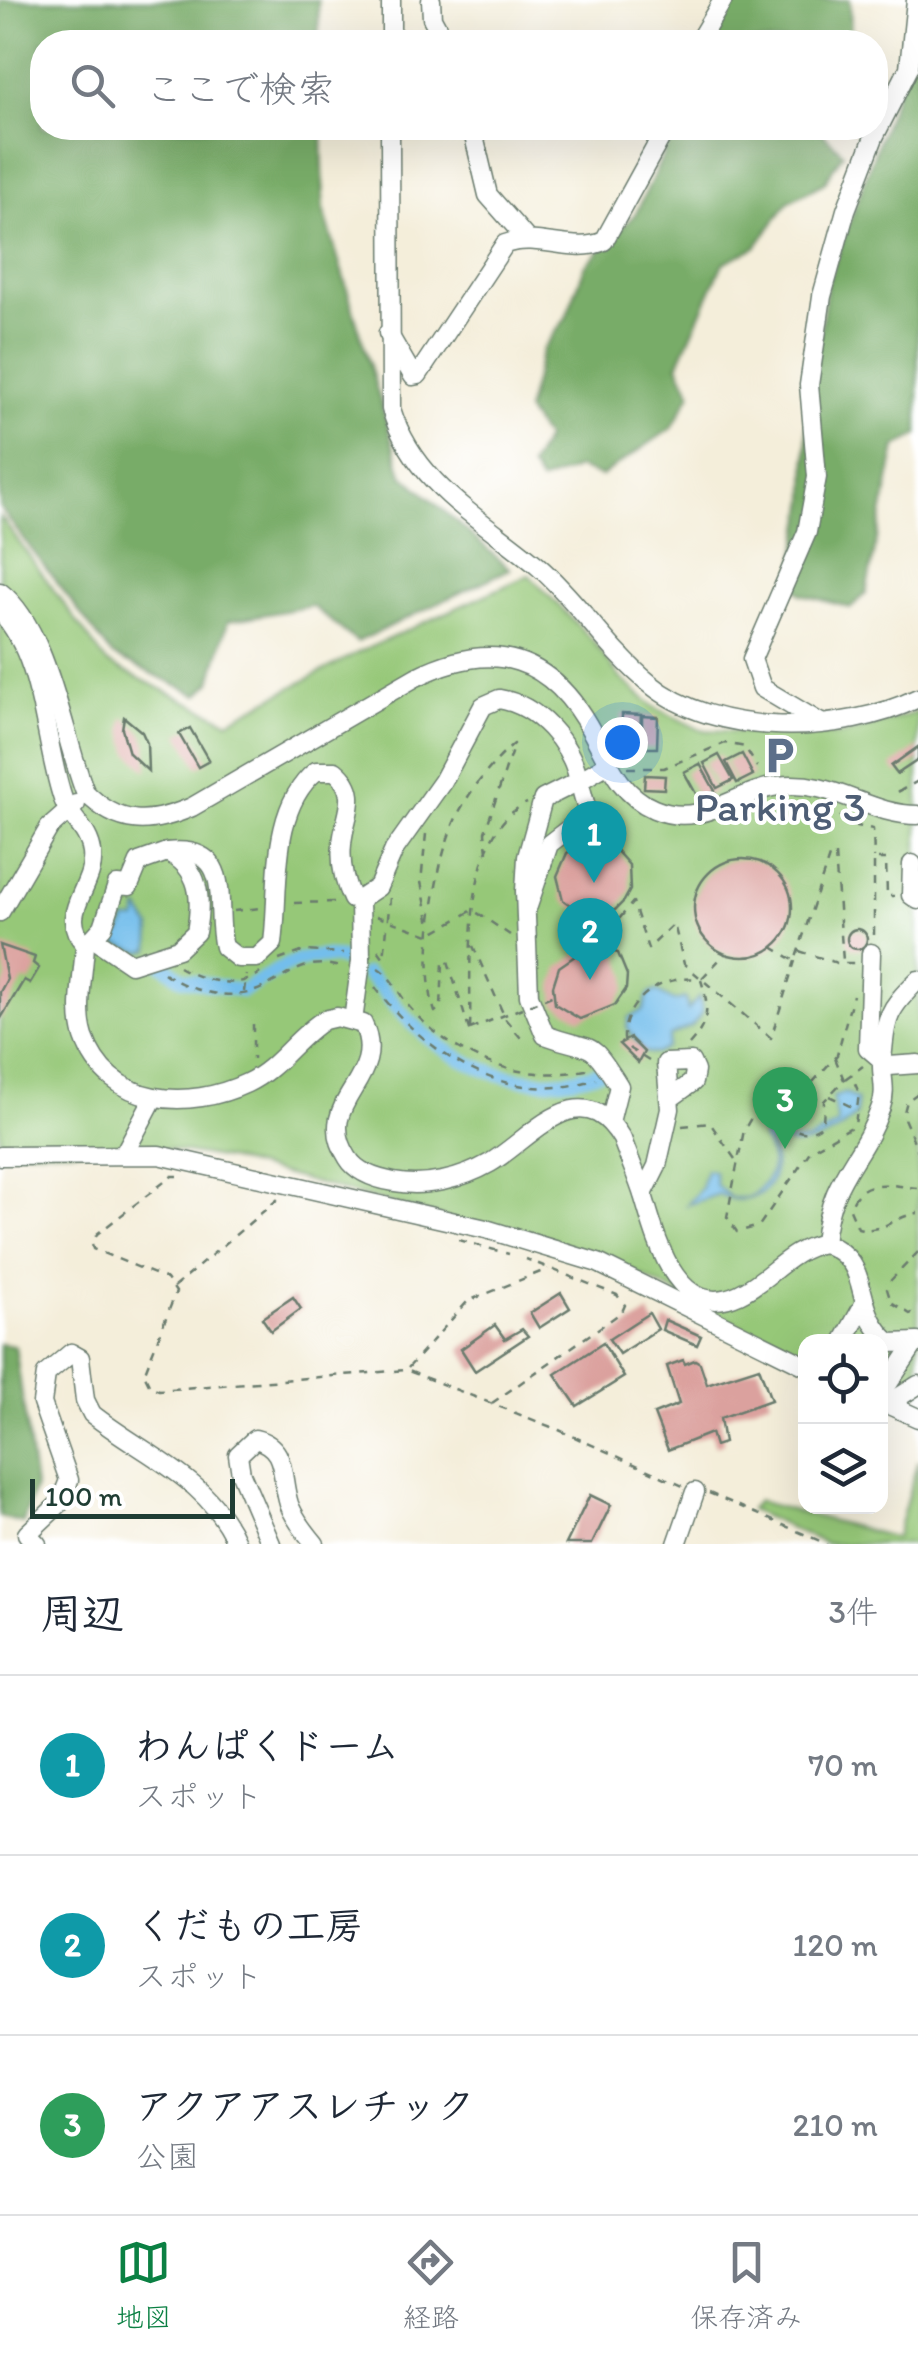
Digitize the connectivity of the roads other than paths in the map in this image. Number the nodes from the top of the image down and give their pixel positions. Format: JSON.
{"nodes":[{"id":1,"x":391,"y":0,"type":"edge"},
{"id":2,"x":431,"y":0,"type":"edge"},
{"id":3,"x":723,"y":0,"type":"edge"},
{"id":4,"x":916,"y":0,"type":"edge"},
{"id":5,"x":391,"y":30,"type":"edge"},
{"id":6,"x":438,"y":30,"type":"edge"},
{"id":7,"x":705,"y":30,"type":"edge"},
{"id":8,"x":888,"y":109,"type":"edge"},
{"id":9,"x":390,"y":140,"type":"edge"},
{"id":10,"x":475,"y":140,"type":"edge"},
{"id":11,"x":659,"y":140,"type":"edge"},
{"id":12,"x":873,"y":140,"type":"edge"},
{"id":13,"x":525,"y":237,"type":"junction"},
{"id":14,"x":388,"y":332,"type":"junction"},
{"id":15,"x":0,"y":592,"type":"edge"},
{"id":16,"x":0,"y":611,"type":"edge"},
{"id":17,"x":918,"y":698,"type":"edge"},
{"id":18,"x":821,"y":724,"type":"junction"},
{"id":19,"x":611,"y":769,"type":"junction"},
{"id":20,"x":579,"y":781,"type":"junction"},
{"id":21,"x":86,"y":792,"type":"junction"},
{"id":22,"x":68,"y":810,"type":"junction"},
{"id":23,"x":918,"y":815,"type":"edge"},
{"id":24,"x":173,"y":851,"type":"junction"},
{"id":25,"x":915,"y":870,"type":"edge"},
{"id":26,"x":360,"y":900,"type":"junction"},
{"id":27,"x":918,"y":900,"type":"edge"},
{"id":28,"x":528,"y":906,"type":"junction"},
{"id":29,"x":0,"y":912,"type":"edge"},
{"id":30,"x":92,"y":943,"type":"junction"},
{"id":31,"x":872,"y":948,"type":"road end"},
{"id":32,"x":918,"y":980,"type":"edge"},
{"id":33,"x":353,"y":1021,"type":"junction"},
{"id":34,"x":882,"y":1059,"type":"junction"},
{"id":35,"x":918,"y":1064,"type":"edge"},
{"id":36,"x":672,"y":1097,"type":"junction"},
{"id":37,"x":153,"y":1099,"type":"junction"},
{"id":38,"x":610,"y":1122,"type":"junction"},
{"id":39,"x":124,"y":1154,"type":"junction"},
{"id":40,"x":0,"y":1156,"type":"edge"},
{"id":41,"x":356,"y":1168,"type":"junction"},
{"id":42,"x":643,"y":1194,"type":"junction"},
{"id":43,"x":338,"y":1196,"type":"junction"},
{"id":44,"x":824,"y":1243,"type":"junction"},
{"id":45,"x":728,"y":1298,"type":"junction"},
{"id":46,"x":864,"y":1304,"type":"junction"},
{"id":47,"x":730,"y":1331,"type":"junction"},
{"id":48,"x":847,"y":1334,"type":"edge"},
{"id":49,"x":917,"y":1342,"type":"edge"},
{"id":50,"x":798,"y":1362,"type":"edge"},
{"id":51,"x":918,"y":1385,"type":"edge"},
{"id":52,"x":888,"y":1391,"type":"edge"},
{"id":53,"x":888,"y":1398,"type":"edge"},
{"id":54,"x":888,"y":1403,"type":"edge"},
{"id":55,"x":918,"y":1418,"type":"edge"},
{"id":56,"x":695,"y":1492,"type":"road end"},
{"id":57,"x":37,"y":1544,"type":"edge"},
{"id":58,"x":238,"y":1544,"type":"edge"},
{"id":59,"x":271,"y":1544,"type":"edge"},
{"id":60,"x":315,"y":1544,"type":"edge"},
{"id":61,"x":677,"y":1544,"type":"edge"}],
"edges":[{"from":1,"to":5,"type":"street"},
{"from":2,"to":6,"type":"street"},
{"from":3,"to":7,"type":"street"},
{"from":4,"to":8,"type":"street"},
{"from":9,"to":14,"type":"street"},
{"from":10,"to":13,"type":"street"},
{"from":11,"to":13,"type":"street"},
{"from":12,"to":18,"type":"street"},
{"from":13,"to":14,"type":"street"},
{"from":14,"to":18,"type":"street"},
{"from":15,"to":21,"type":"street"},
{"from":16,"to":22,"type":"street"},
{"from":17,"to":18,"type":"street"},
{"from":19,"to":20,"type":"street"},
{"from":19,"to":21,"type":"street"},
{"from":19,"to":23,"type":"street"},
{"from":20,"to":26,"type":"street"},
{"from":20,"to":28,"type":"street"},
{"from":20,"to":28,"type":"street"},
{"from":21,"to":22,"type":"street"},
{"from":22,"to":29,"type":"street"},
{"from":22,"to":30,"type":"street"},
{"from":24,"to":26,"type":"street"},
{"from":24,"to":30,"type":"street"},
{"from":24,"to":30,"type":"street"},
{"from":25,"to":27,"type":"street"},
{"from":26,"to":33,"type":"street"},
{"from":28,"to":38,"type":"street"},
{"from":30,"to":37,"type":"street"},
{"from":31,"to":34,"type":"street"},
{"from":32,"to":34,"type":"street"},
{"from":33,"to":37,"type":"street"},
{"from":33,"to":41,"type":"street"},
{"from":34,"to":35,"type":"street"},
{"from":34,"to":44,"type":"street"},
{"from":36,"to":36,"type":"street"},
{"from":36,"to":42,"type":"street"},
{"from":37,"to":39,"type":"street"},
{"from":38,"to":41,"type":"street"},
{"from":38,"to":42,"type":"street"},
{"from":39,"to":40,"type":"street"},
{"from":39,"to":43,"type":"street"},
{"from":41,"to":43,"type":"street"},
{"from":42,"to":45,"type":"street"},
{"from":43,"to":47,"type":"street"},
{"from":44,"to":45,"type":"street"},
{"from":44,"to":46,"type":"street"},
{"from":45,"to":47,"type":"street"},
{"from":46,"to":48,"type":"street"},
{"from":46,"to":49,"type":"street"},
{"from":47,"to":50,"type":"street"},
{"from":49,"to":52,"type":"street"},
{"from":51,"to":53,"type":"street"},
{"from":54,"to":55,"type":"street"},
{"from":56,"to":61,"type":"street"},
{"from":57,"to":58,"type":"street"},
{"from":59,"to":60,"type":"street"}]}
